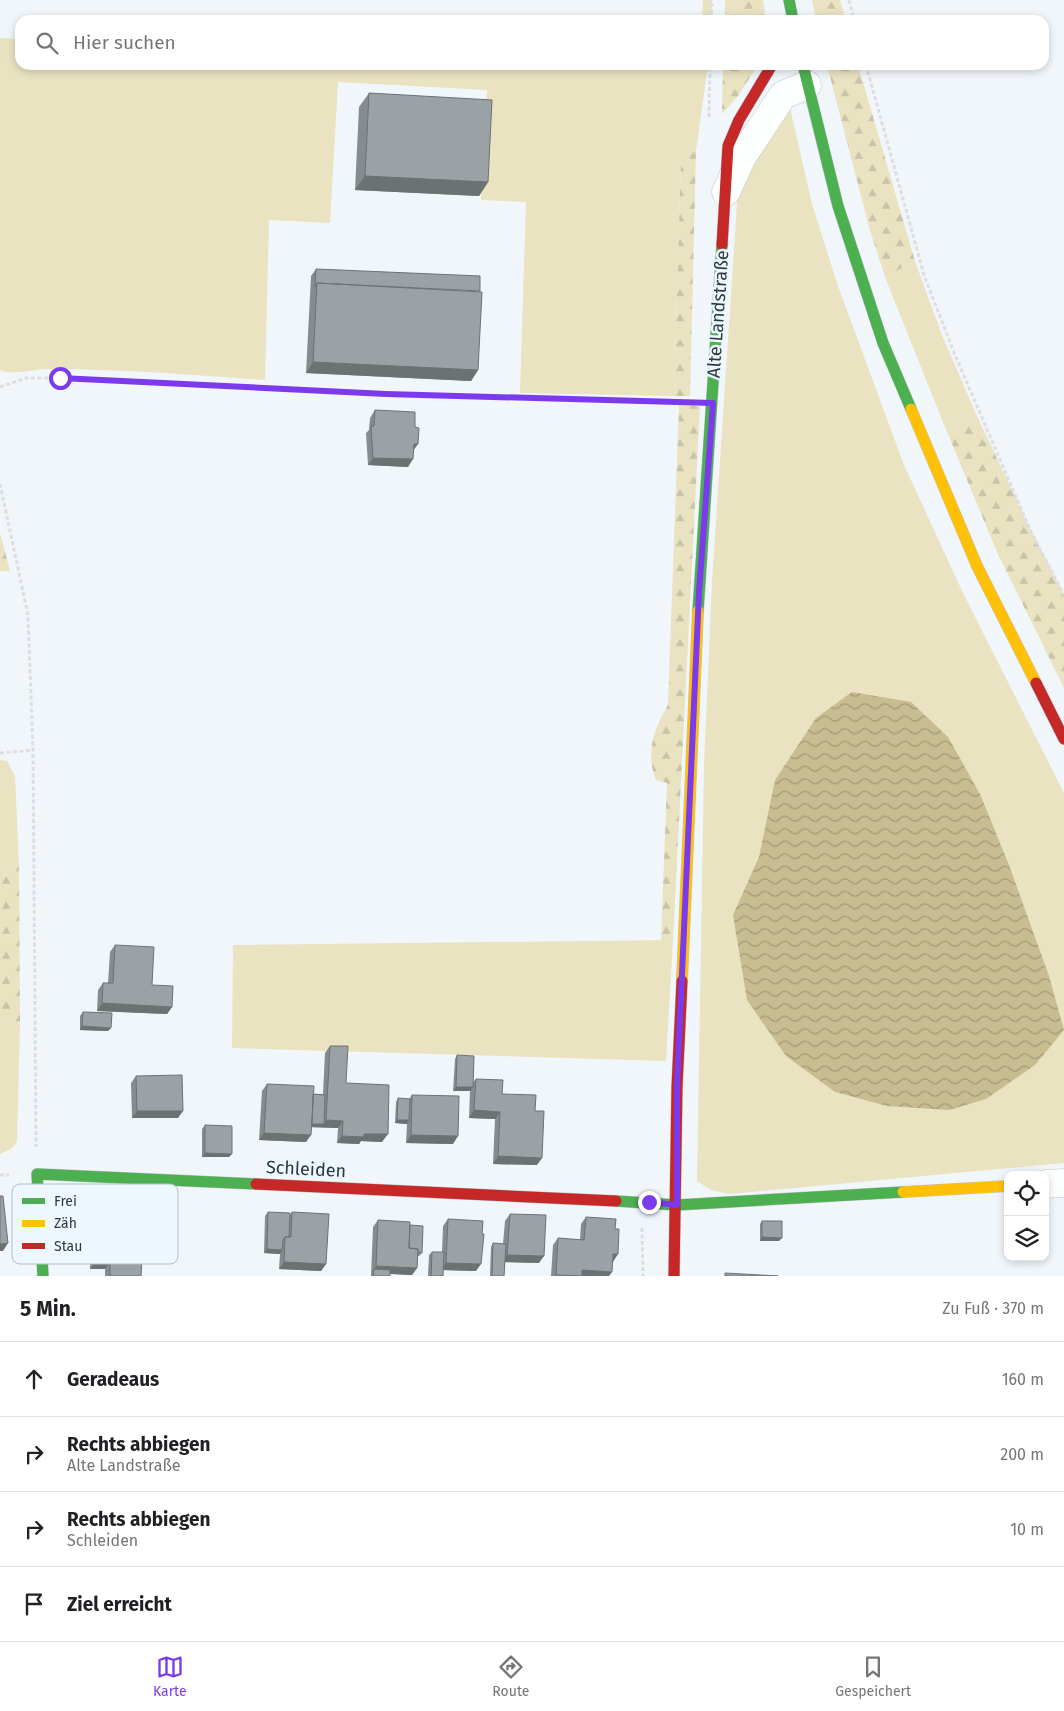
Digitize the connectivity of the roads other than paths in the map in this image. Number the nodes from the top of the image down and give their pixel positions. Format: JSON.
{"nodes":[{"id":1,"x":789,"y":0,"type":"edge"},
{"id":2,"x":792,"y":15,"type":"edge"},
{"id":3,"x":769,"y":70,"type":"edge"},
{"id":4,"x":805,"y":75,"type":"edge"},
{"id":5,"x":726,"y":192,"type":"junction"},
{"id":6,"x":1064,"y":739,"type":"edge"},
{"id":7,"x":1064,"y":1183,"type":"edge"},
{"id":8,"x":38,"y":1184,"type":"edge"},
{"id":9,"x":1049,"y":1184,"type":"edge"},
{"id":10,"x":1004,"y":1186,"type":"edge"},
{"id":11,"x":677,"y":1205,"type":"junction"},
{"id":12,"x":674,"y":1276,"type":"edge"}],
"edges":[{"from":1,"to":2,"type":"street"},
{"from":3,"to":5,"type":"street","name":"Alte Landstraße"},
{"from":4,"to":5,"type":"street","name":"Alte Landstraße"},
{"from":4,"to":6,"type":"street"},
{"from":5,"to":11,"type":"street","name":"Alte Landstraße"},
{"from":7,"to":9,"type":"street"},
{"from":8,"to":11,"type":"street","name":"Schleiden"},
{"from":10,"to":11,"type":"street","name":"Schleiden"},
{"from":11,"to":12,"type":"street","name":"Alte Landstraße"}]}
